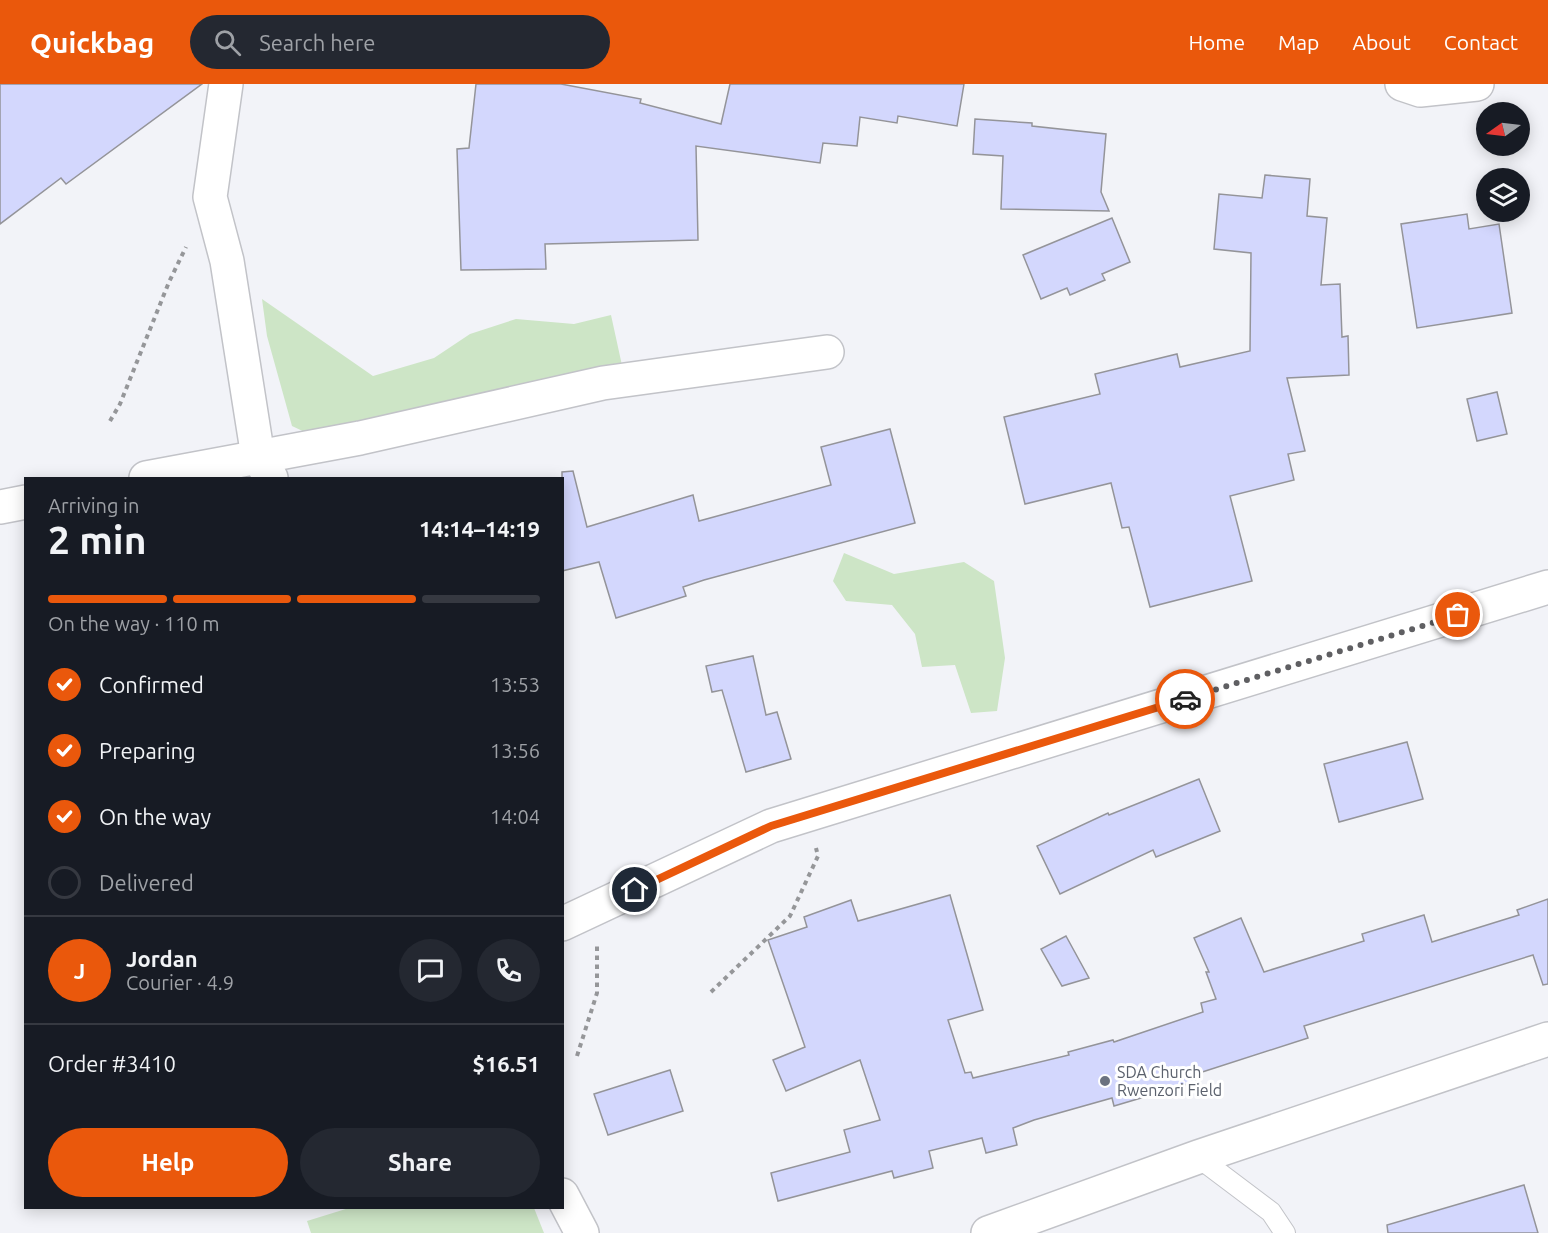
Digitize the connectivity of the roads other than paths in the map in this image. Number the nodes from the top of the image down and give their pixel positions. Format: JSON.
{"nodes":[{"id":1,"x":226,"y":84,"type":"edge"},
{"id":2,"x":1402,"y":84,"type":"edge"},
{"id":3,"x":1477,"y":84,"type":"edge"},
{"id":4,"x":827,"y":352,"type":"dead end"},
{"id":5,"x":264,"y":468,"type":"edge"},
{"id":6,"x":158,"y":477,"type":"edge"},
{"id":7,"x":24,"y":502,"type":"edge"},
{"id":8,"x":0,"y":507,"type":"edge"},
{"id":9,"x":1548,"y":587,"type":"edge"},
{"id":10,"x":564,"y":923,"type":"edge"},
{"id":11,"x":1548,"y":1039,"type":"edge"},
{"id":12,"x":1198,"y":1157,"type":"junction"},
{"id":13,"x":564,"y":1199,"type":"edge"},
{"id":14,"x":1271,"y":1212,"type":"junction"},
{"id":15,"x":582,"y":1233,"type":"edge"},
{"id":16,"x":988,"y":1233,"type":"edge"},
{"id":17,"x":1267,"y":1233,"type":"edge"},
{"id":18,"x":1286,"y":1233,"type":"edge"}],
"edges":[{"from":1,"to":5,"type":"street"},
{"from":2,"to":3,"type":"street"},
{"from":4,"to":5,"type":"street"},
{"from":5,"to":6,"type":"street"},
{"from":7,"to":8,"type":"street"},
{"from":9,"to":10,"type":"street"},
{"from":11,"to":12,"type":"street"},
{"from":12,"to":14,"type":"lane"},
{"from":12,"to":16,"type":"street"},
{"from":13,"to":15,"type":"street"},
{"from":14,"to":17,"type":"lane"},
{"from":14,"to":18,"type":"lane"}]}
